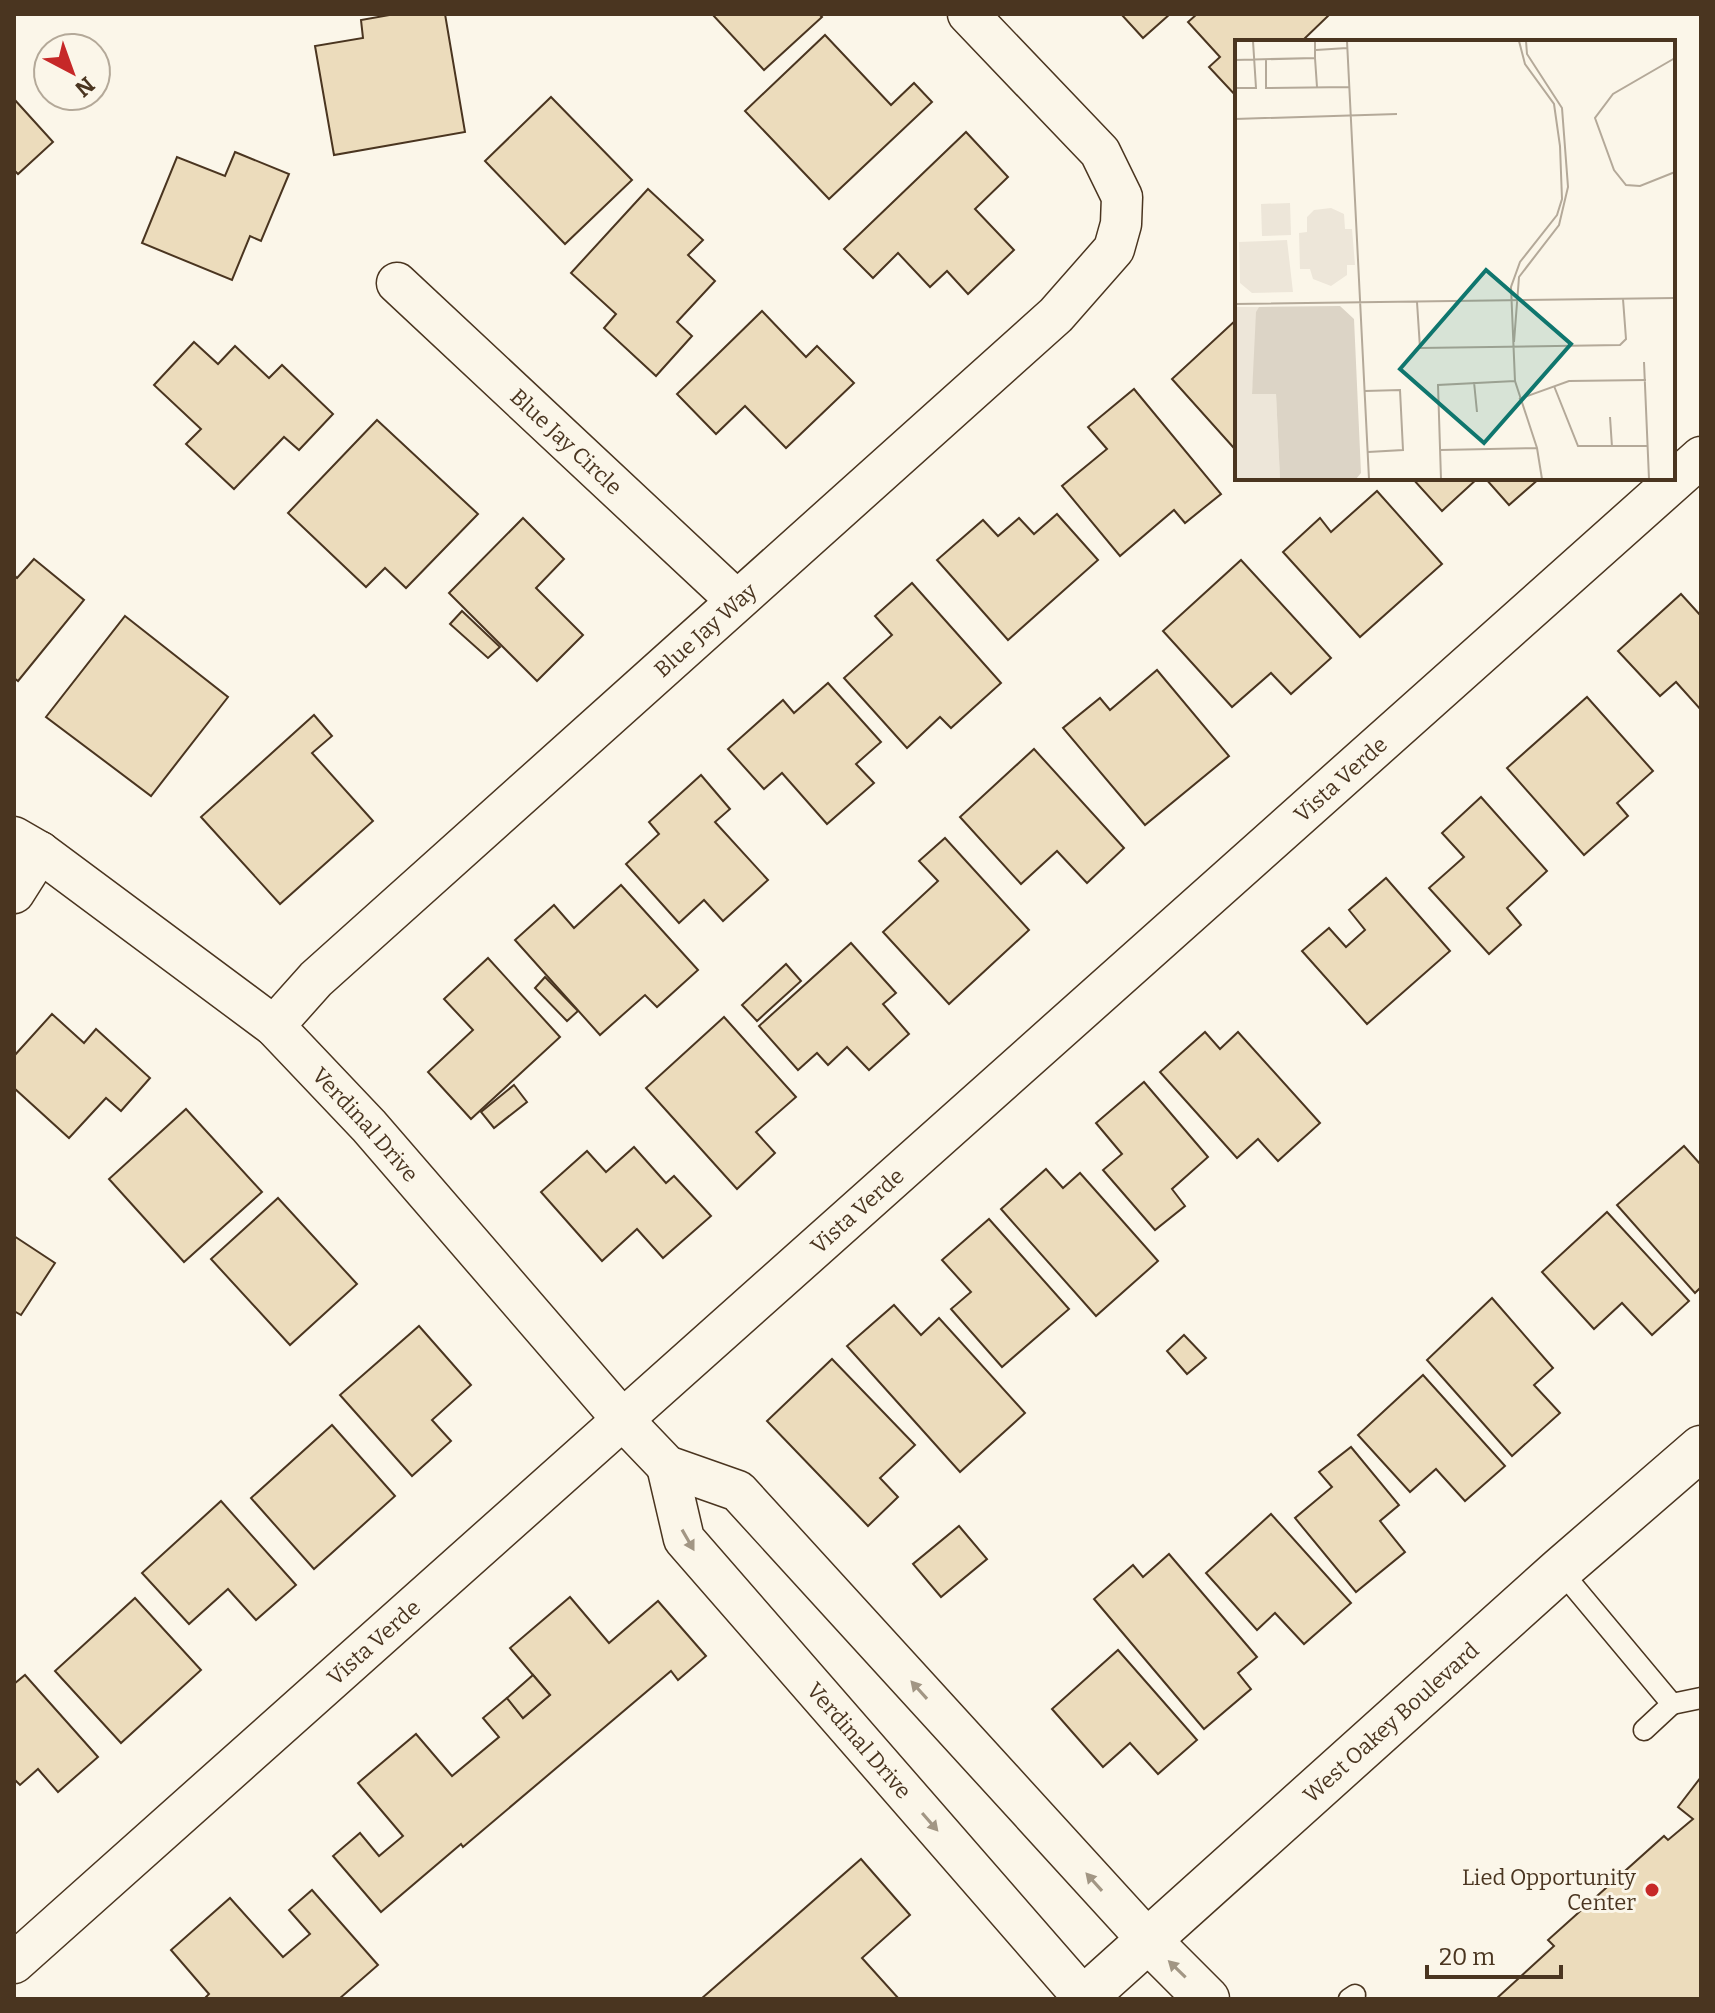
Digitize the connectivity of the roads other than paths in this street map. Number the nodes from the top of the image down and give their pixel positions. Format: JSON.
{"nodes":[{"id":1,"x":968,"y":14,"type":"edge"},
{"id":2,"x":397,"y":283,"type":"dead end"},
{"id":3,"x":1701,"y":457,"type":"edge"},
{"id":4,"x":736,"y":600,"type":"junction"},
{"id":5,"x":27,"y":845,"type":"edge"},
{"id":6,"x":14,"y":893,"type":"edge"},
{"id":7,"x":274,"y":1026,"type":"junction"},
{"id":8,"x":623,"y":1420,"type":"junction"},
{"id":9,"x":1701,"y":1448,"type":"edge"},
{"id":10,"x":667,"y":1466,"type":"junction"},
{"id":11,"x":1560,"y":1570,"type":"junction"},
{"id":12,"x":1701,"y":1698,"type":"edge"},
{"id":13,"x":1672,"y":1704,"type":"junction"},
{"id":14,"x":1644,"y":1730,"type":"dead end"},
{"id":15,"x":1147,"y":1939,"type":"junction"},
{"id":16,"x":14,"y":1963,"type":"edge"},
{"id":17,"x":1084,"y":1999,"type":"edge"},
{"id":18,"x":1207,"y":1999,"type":"edge"}],
"edges":[{"from":1,"to":4,"type":"street","name":"Blue Jay Way"},
{"from":2,"to":4,"type":"street","name":"Blue Jay Circle"},
{"from":3,"to":8,"type":"street","name":"Vista Verde"},
{"from":4,"to":7,"type":"street","name":"Blue Jay Way"},
{"from":5,"to":6,"type":"street"},
{"from":5,"to":7,"type":"street","name":"Verdinal Drive"},
{"from":7,"to":8,"type":"street","name":"Verdinal Drive"},
{"from":8,"to":10,"type":"street","name":"Verdinal Drive"},
{"from":8,"to":16,"type":"street","name":"Vista Verde"},
{"from":9,"to":11,"type":"main road","name":"West Oakey Boulevard"},
{"from":15,"to":10,"type":"street","name":"Verdinal Drive","one_way":true},
{"from":10,"to":17,"type":"street","name":"Verdinal Drive","one_way":true},
{"from":11,"to":13,"type":"lane"},
{"from":11,"to":15,"type":"main road","name":"West Oakey Boulevard"},
{"from":12,"to":13,"type":"lane"},
{"from":13,"to":14,"type":"lane"},
{"from":15,"to":17,"type":"main road","name":"West Oakey Boulevard"},
{"from":18,"to":15,"type":"main road","one_way":true}]}
